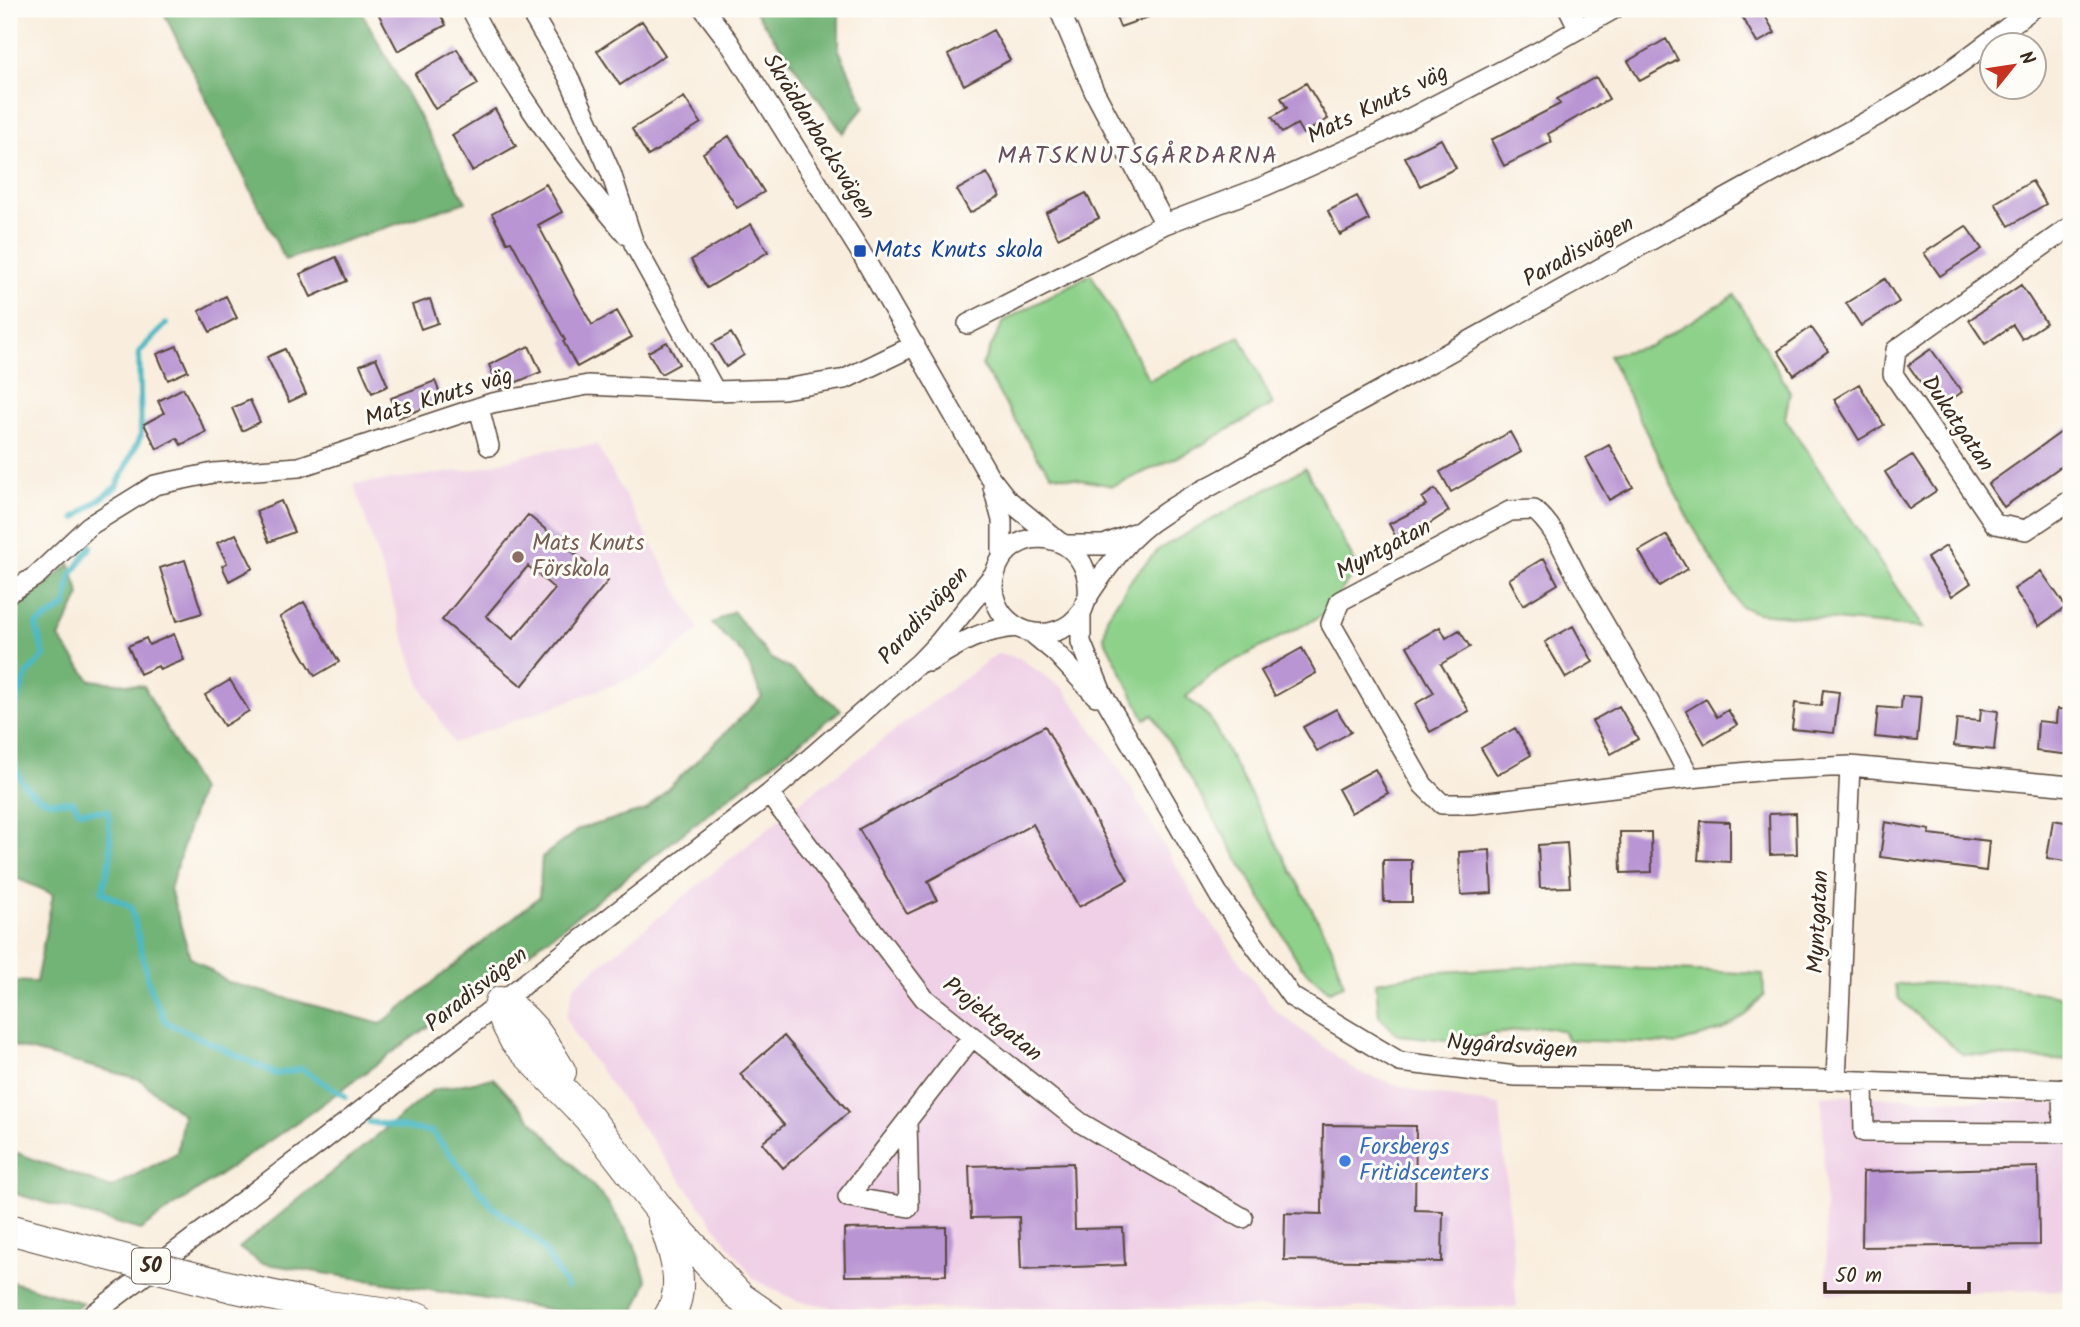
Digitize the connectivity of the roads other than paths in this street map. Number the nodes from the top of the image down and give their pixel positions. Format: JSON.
{"nodes":[{"id":1,"x":471,"y":9,"type":"edge"},
{"id":2,"x":529,"y":9,"type":"edge"},
{"id":3,"x":704,"y":9,"type":"edge"},
{"id":4,"x":1059,"y":9,"type":"edge"},
{"id":5,"x":1569,"y":9,"type":"edge"},
{"id":6,"x":1614,"y":9,"type":"edge"},
{"id":7,"x":2032,"y":9,"type":"edge"},
{"id":8,"x":1579,"y":29,"type":"junction"},
{"id":9,"x":1165,"y":224,"type":"junction"},
{"id":10,"x":2071,"y":226,"type":"edge"},
{"id":11,"x":634,"y":244,"type":"junction"},
{"id":12,"x":968,"y":324,"type":"dead end"},
{"id":13,"x":915,"y":345,"type":"junction"},
{"id":14,"x":715,"y":391,"type":"junction"},
{"id":15,"x":479,"y":408,"type":"junction"},
{"id":16,"x":489,"y":446,"type":"dead end"},
{"id":17,"x":989,"y":476,"type":"junction"},
{"id":18,"x":2071,"y":500,"type":"edge"},
{"id":19,"x":1144,"y":528,"type":"junction"},
{"id":20,"x":1062,"y":543,"type":"junction"},
{"id":21,"x":999,"y":565,"type":"junction"},
{"id":22,"x":9,"y":593,"type":"edge"},
{"id":23,"x":1084,"y":605,"type":"junction"},
{"id":24,"x":1024,"y":630,"type":"junction"},
{"id":25,"x":889,"y":691,"type":"junction"},
{"id":26,"x":1118,"y":724,"type":"junction"},
{"id":27,"x":1850,"y":766,"type":"junction"},
{"id":28,"x":1690,"y":778,"type":"junction"},
{"id":29,"x":2071,"y":786,"type":"edge"},
{"id":30,"x":769,"y":794,"type":"junction"},
{"id":31,"x":500,"y":1002,"type":"junction"},
{"id":32,"x":972,"y":1037,"type":"junction"},
{"id":33,"x":1836,"y":1080,"type":"junction"},
{"id":34,"x":1863,"y":1081,"type":"junction"},
{"id":35,"x":2067,"y":1090,"type":"edge"},
{"id":36,"x":907,"y":1121,"type":"junction"},
{"id":37,"x":660,"y":1210,"type":"junction"},
{"id":38,"x":1243,"y":1218,"type":"dead end"},
{"id":39,"x":9,"y":1229,"type":"edge"},
{"id":40,"x":9,"y":1245,"type":"edge"},
{"id":41,"x":67,"y":1252,"type":"junction"},
{"id":42,"x":229,"y":1294,"type":"junction"},
{"id":43,"x":88,"y":1318,"type":"edge"},
{"id":44,"x":314,"y":1318,"type":"edge"},
{"id":45,"x":420,"y":1318,"type":"edge"},
{"id":46,"x":668,"y":1318,"type":"edge"},
{"id":47,"x":770,"y":1318,"type":"edge"}],
"edges":[{"from":1,"to":11,"type":"street"},
{"from":2,"to":11,"type":"street"},
{"from":3,"to":13,"type":"street","name":"Skräddarbacksvägen"},
{"from":4,"to":9,"type":"street"},
{"from":5,"to":8,"type":"street"},
{"from":6,"to":8,"type":"street","name":"Mats Knuts väg"},
{"from":7,"to":19,"type":"street","name":"Paradisvägen"},
{"from":8,"to":9,"type":"street","name":"Mats Knuts väg"},
{"from":9,"to":12,"type":"street","name":"Mats Knuts väg"},
{"from":10,"to":18,"type":"street","name":"Dukatgatan"},
{"from":11,"to":14,"type":"street"},
{"from":13,"to":14,"type":"street","name":"Mats Knuts väg"},
{"from":13,"to":17,"type":"street","name":"Skräddarbacksvägen"},
{"from":14,"to":15,"type":"street","name":"Mats Knuts väg"},
{"from":15,"to":16,"type":"street"},
{"from":15,"to":22,"type":"street","name":"Mats Knuts väg"},
{"from":17,"to":20,"type":"street","name":"Skräddarbacksvägen"},
{"from":17,"to":21,"type":"street","name":"Skräddarbacksvägen"},
{"from":19,"to":20,"type":"street","name":"Paradisvägen"},
{"from":19,"to":23,"type":"street","name":"Paradisvägen"},
{"from":20,"to":21,"type":"street"},
{"from":20,"to":23,"type":"street"},
{"from":21,"to":24,"type":"street"},
{"from":21,"to":25,"type":"street","name":"Paradisvägen"},
{"from":23,"to":24,"type":"street"},
{"from":23,"to":26,"type":"street","name":"Nygårdsvägen"},
{"from":24,"to":25,"type":"street","name":"Paradisvägen"},
{"from":24,"to":26,"type":"street","name":"Nygårdsvägen"},
{"from":25,"to":30,"type":"street","name":"Paradisvägen"},
{"from":26,"to":33,"type":"street","name":"Nygårdsvägen"},
{"from":27,"to":28,"type":"street","name":"Myntgatan"},
{"from":27,"to":29,"type":"street","name":"Myntgatan"},
{"from":27,"to":33,"type":"street","name":"Myntgatan"},
{"from":28,"to":28,"type":"street","name":"Myntgatan"},
{"from":30,"to":31,"type":"street","name":"Paradisvägen"},
{"from":30,"to":32,"type":"street","name":"Projektgatan"},
{"from":31,"to":37,"type":"highway"},
{"from":31,"to":43,"type":"street","name":"Paradisvägen"},
{"from":32,"to":36,"type":"street"},
{"from":32,"to":38,"type":"street","name":"Projektgatan"},
{"from":33,"to":34,"type":"street","name":"Nygårdsvägen"},
{"from":34,"to":35,"type":"street","name":"Nygårdsvägen"},
{"from":34,"to":35,"type":"street"},
{"from":36,"to":36,"type":"street"},
{"from":37,"to":46,"type":"highway"},
{"from":37,"to":47,"type":"highway"},
{"from":39,"to":41,"type":"highway","number":"50"},
{"from":40,"to":41,"type":"highway","number":"50"},
{"from":41,"to":42,"type":"highway","number":"50"},
{"from":42,"to":44,"type":"highway","number":"50"},
{"from":42,"to":45,"type":"highway","number":"50"}]}
